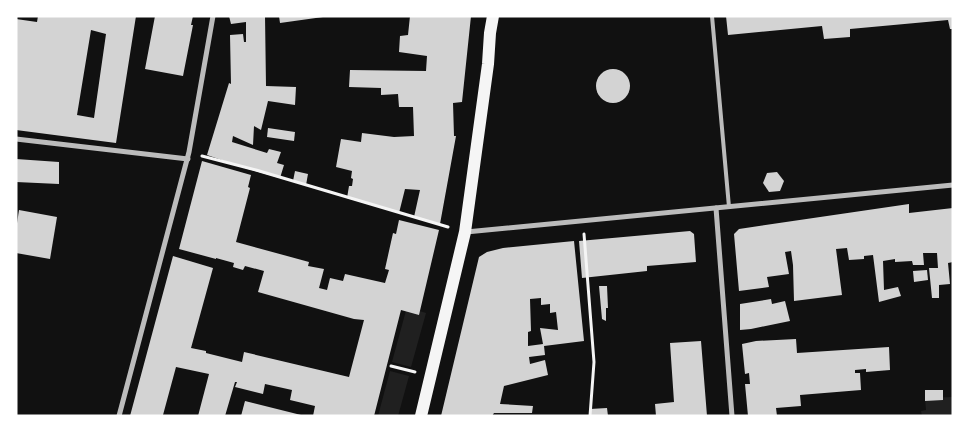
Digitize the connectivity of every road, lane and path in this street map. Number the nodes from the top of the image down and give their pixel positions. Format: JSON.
{"nodes":[{"id":1,"x":214,"y":16,"type":"edge"},
{"id":2,"x":493,"y":16,"type":"edge"},
{"id":3,"x":712,"y":16,"type":"edge"},
{"id":4,"x":16,"y":139,"type":"edge"},
{"id":5,"x":190,"y":152,"type":"junction"},
{"id":6,"x":188,"y":159,"type":"junction"},
{"id":7,"x":953,"y":185,"type":"edge"},
{"id":8,"x":729,"y":207,"type":"junction"},
{"id":9,"x":716,"y":208,"type":"junction"},
{"id":10,"x":582,"y":221,"type":"junction"},
{"id":11,"x":465,"y":232,"type":"junction"},
{"id":12,"x":391,"y":366,"type":"dead end"},
{"id":13,"x":431,"y":376,"type":"junction"},
{"id":14,"x":119,"y":416,"type":"edge"},
{"id":15,"x":421,"y":416,"type":"edge"},
{"id":16,"x":590,"y":416,"type":"edge"},
{"id":17,"x":732,"y":416,"type":"edge"}],
"edges":[{"from":1,"to":5,"type":"street"},
{"from":2,"to":11,"type":"main road"},
{"from":3,"to":8,"type":"lane"},
{"from":4,"to":6,"type":"street"},
{"from":5,"to":6,"type":"street"},
{"from":5,"to":11,"type":"path"},
{"from":6,"to":14,"type":"street"},
{"from":7,"to":8,"type":"street"},
{"from":8,"to":9,"type":"street"},
{"from":9,"to":10,"type":"street"},
{"from":9,"to":17,"type":"street"},
{"from":10,"to":11,"type":"street"},
{"from":10,"to":16,"type":"path"},
{"from":11,"to":13,"type":"main road"},
{"from":12,"to":13,"type":"path"},
{"from":13,"to":15,"type":"main road"}]}
